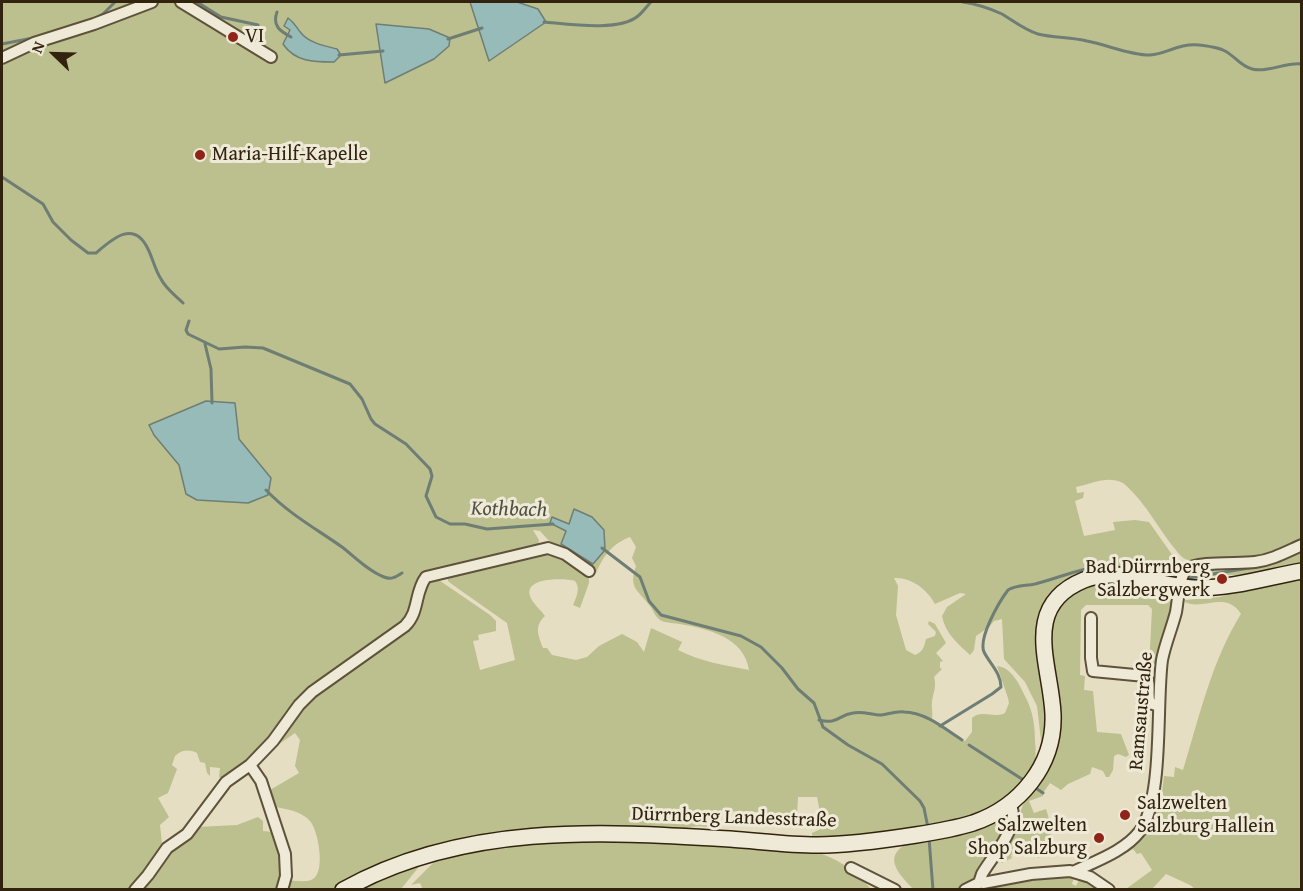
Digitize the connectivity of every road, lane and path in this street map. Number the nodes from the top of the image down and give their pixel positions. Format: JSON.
{"nodes":[{"id":1,"x":152,"y":2,"type":"edge"},
{"id":2,"x":180,"y":2,"type":"edge"},
{"id":3,"x":271,"y":57,"type":"dead end"},
{"id":4,"x":2,"y":58,"type":"edge"},
{"id":5,"x":1302,"y":545,"type":"edge"},
{"id":6,"x":589,"y":571,"type":"dead end"},
{"id":7,"x":1302,"y":571,"type":"edge"},
{"id":8,"x":1180,"y":588,"type":"junction"},
{"id":9,"x":1091,"y":618,"type":"dead end"},
{"id":10,"x":1159,"y":706,"type":"junction"},
{"id":11,"x":249,"y":765,"type":"junction"},
{"id":12,"x":1010,"y":804,"type":"junction"},
{"id":13,"x":1095,"y":861,"type":"junction"},
{"id":14,"x":851,"y":868,"type":"dead end"},
{"id":15,"x":1075,"y":871,"type":"junction"},
{"id":16,"x":1090,"y":877,"type":"junction"},
{"id":17,"x":981,"y":882,"type":"junction"},
{"id":18,"x":135,"y":890,"type":"edge"},
{"id":19,"x":282,"y":890,"type":"edge"},
{"id":20,"x":343,"y":890,"type":"edge"},
{"id":21,"x":895,"y":890,"type":"edge"},
{"id":22,"x":965,"y":890,"type":"edge"},
{"id":23,"x":1109,"y":890,"type":"edge"}],
"edges":[{"from":1,"to":4,"type":"street"},
{"from":2,"to":3,"type":"street"},
{"from":5,"to":8,"type":"street"},
{"from":6,"to":11,"type":"street"},
{"from":7,"to":8,"type":"main road","name":"Dürrnberg Landesstraße"},
{"from":8,"to":10,"type":"street","name":"Ramsaustraße"},
{"from":8,"to":12,"type":"main road","name":"Dürrnberg Landesstraße"},
{"from":9,"to":10,"type":"street"},
{"from":10,"to":13,"type":"street","name":"Ramsaustraße"},
{"from":11,"to":18,"type":"street"},
{"from":11,"to":19,"type":"street"},
{"from":12,"to":17,"type":"street"},
{"from":12,"to":20,"type":"main road","name":"Dürrnberg Landesstraße"},
{"from":13,"to":15,"type":"street","name":"Ramsaustraße"},
{"from":13,"to":16,"type":"street"},
{"from":14,"to":21,"type":"street"},
{"from":15,"to":16,"type":"street"},
{"from":15,"to":17,"type":"street"},
{"from":16,"to":23,"type":"street"},
{"from":17,"to":22,"type":"street"}]}
